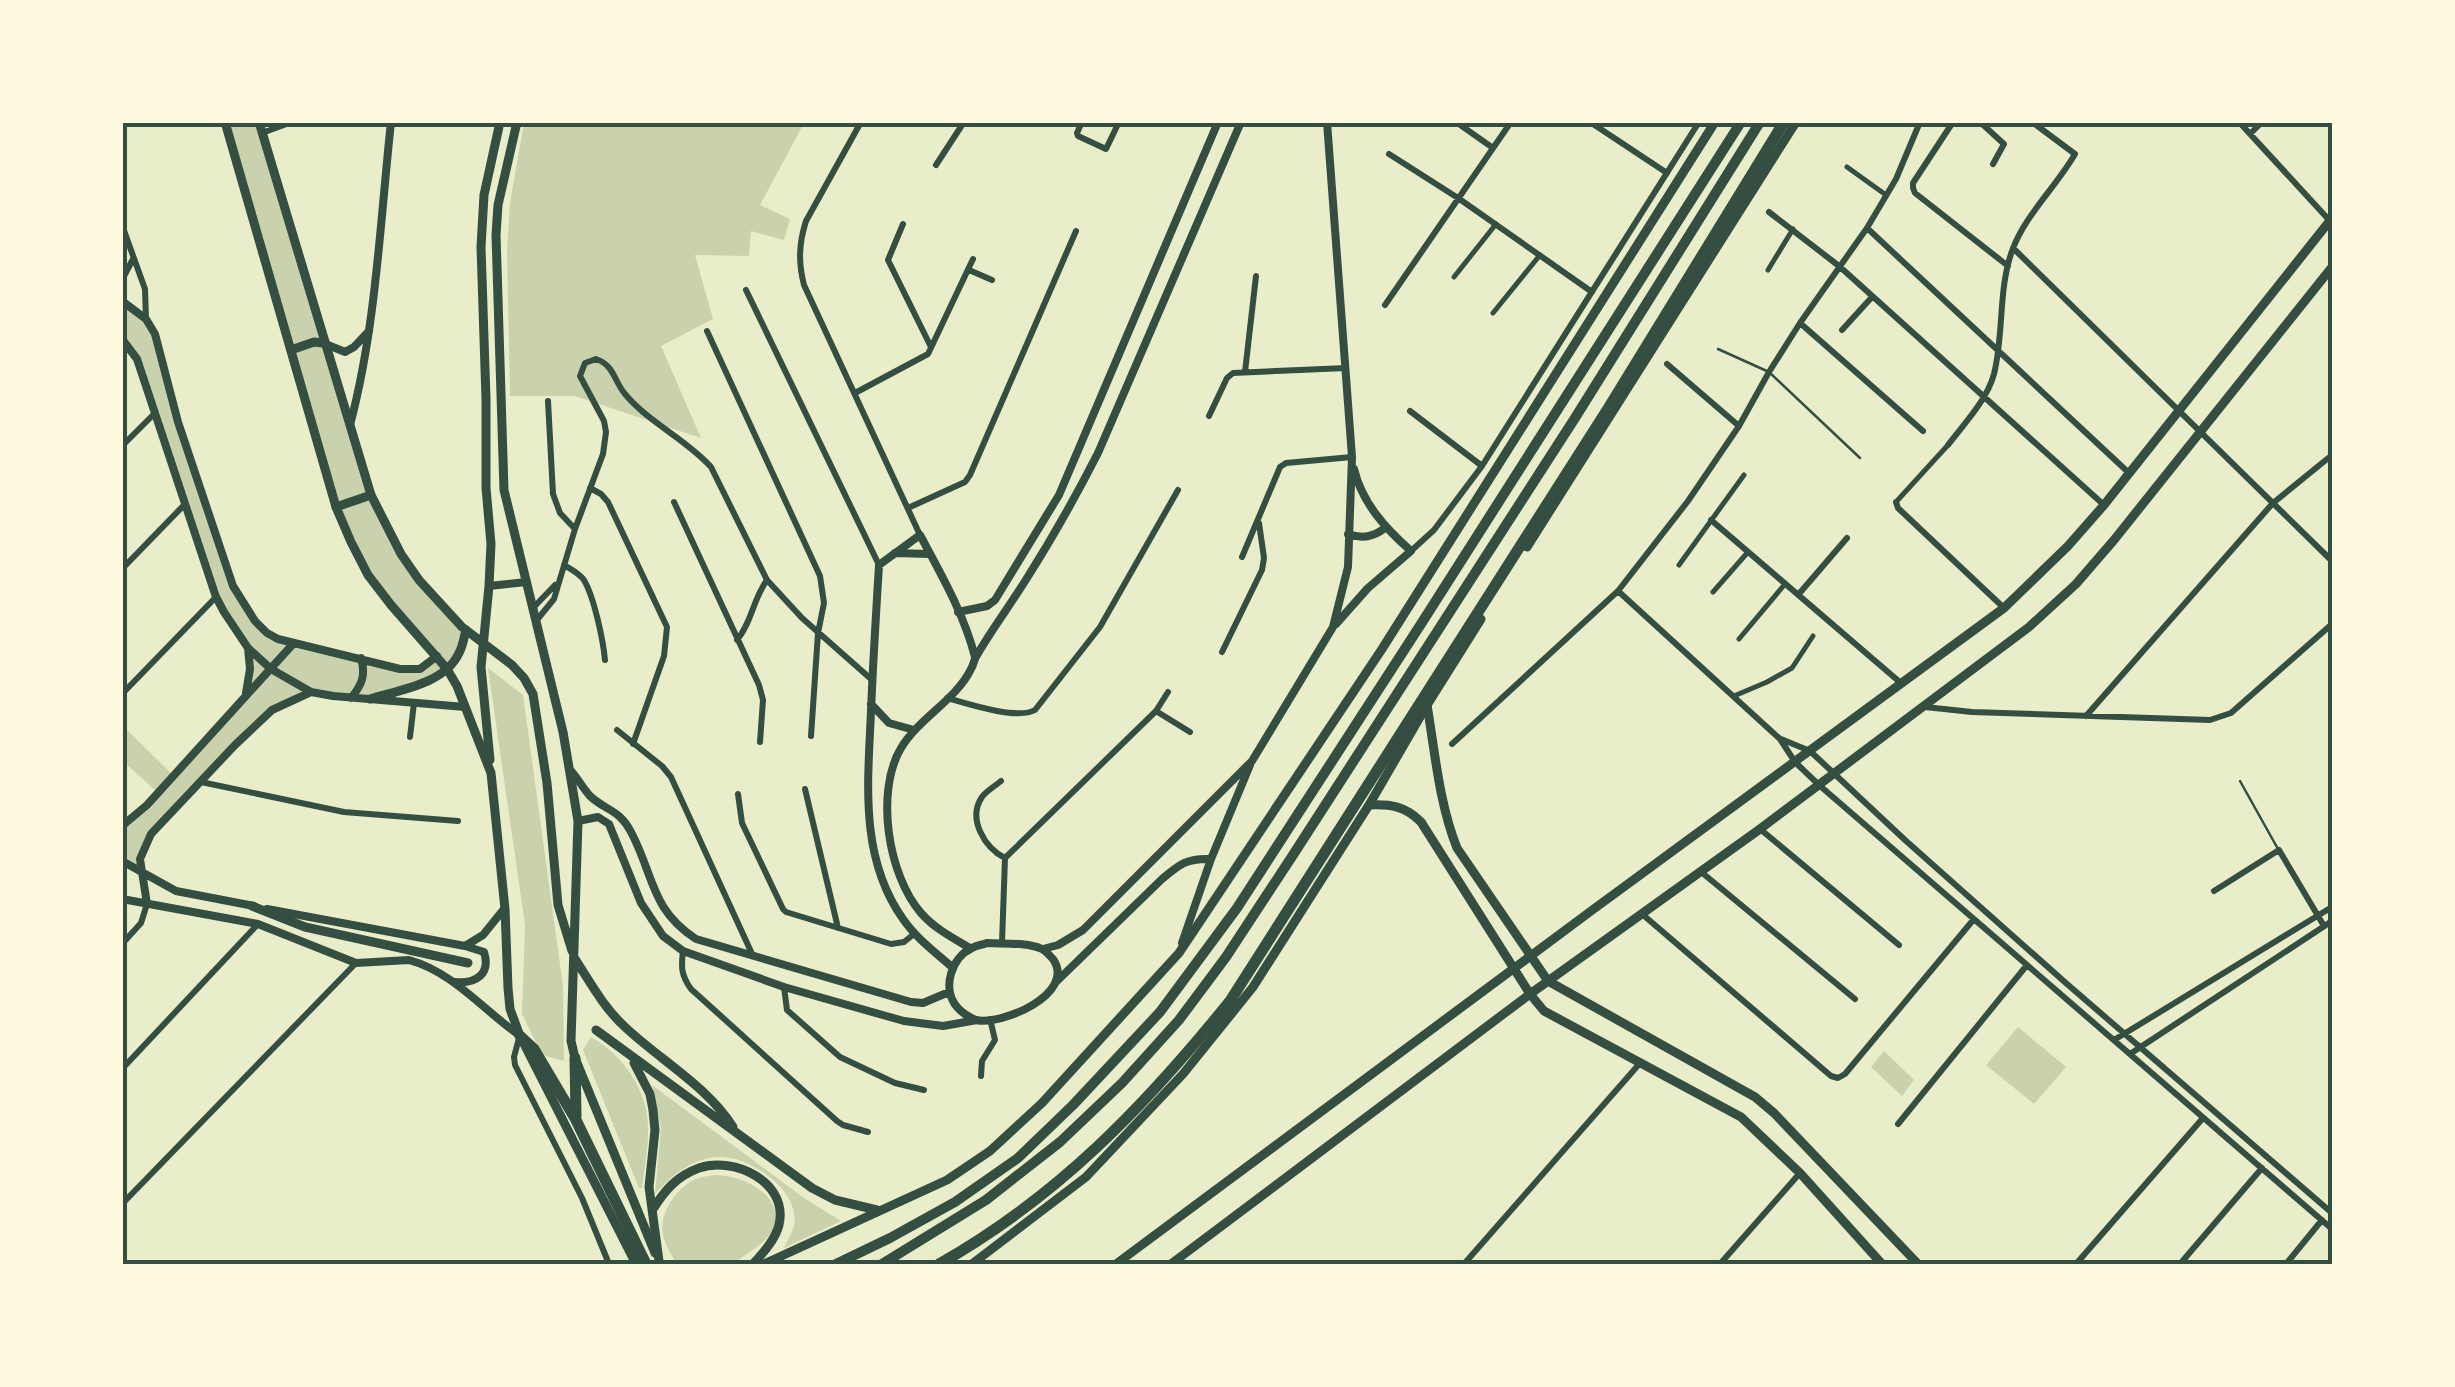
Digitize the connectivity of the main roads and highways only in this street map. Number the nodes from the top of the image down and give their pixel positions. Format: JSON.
{"nodes":[{"id":1,"x":225,"y":122,"type":"edge"},
{"id":2,"x":500,"y":122,"type":"edge"},
{"id":3,"x":517,"y":122,"type":"edge"},
{"id":4,"x":1715,"y":122,"type":"edge"},
{"id":5,"x":1740,"y":122,"type":"edge"},
{"id":6,"x":1760,"y":122,"type":"edge"},
{"id":7,"x":1784,"y":122,"type":"edge"},
{"id":8,"x":1796,"y":122,"type":"edge"},
{"id":9,"x":261,"y":128,"type":"edge"},
{"id":10,"x":2331,"y":220,"type":"edge"},
{"id":11,"x":2332,"y":267,"type":"edge"},
{"id":12,"x":324,"y":342,"type":"junction"},
{"id":13,"x":291,"y":350,"type":"junction"},
{"id":14,"x":370,"y":495,"type":"junction"},
{"id":15,"x":336,"y":507,"type":"junction"},
{"id":16,"x":466,"y":630,"type":"junction"},
{"id":17,"x":482,"y":644,"type":"junction"},
{"id":18,"x":448,"y":669,"type":"junction"},
{"id":19,"x":370,"y":699,"type":"road end"},
{"id":20,"x":1427,"y":704,"type":"junction"},
{"id":21,"x":491,"y":773,"type":"junction"},
{"id":22,"x":1370,"y":805,"type":"junction"},
{"id":23,"x":252,"y":906,"type":"road end"},
{"id":24,"x":1530,"y":957,"type":"junction"},
{"id":25,"x":574,"y":958,"type":"junction"},
{"id":26,"x":468,"y":962,"type":"dead end"},
{"id":27,"x":1514,"y":969,"type":"junction"},
{"id":28,"x":1548,"y":981,"type":"junction"},
{"id":29,"x":1530,"y":994,"type":"junction"},
{"id":30,"x":596,"y":1030,"type":"dead end"},
{"id":31,"x":520,"y":1036,"type":"junction"},
{"id":32,"x":630,"y":1056,"type":"junction"},
{"id":33,"x":575,"y":1058,"type":"junction"},
{"id":34,"x":576,"y":1120,"type":"junction"},
{"id":35,"x":737,"y":1133,"type":"junction"},
{"id":36,"x":653,"y":1209,"type":"junction"},
{"id":37,"x":880,"y":1210,"type":"junction"},
{"id":38,"x":655,"y":1263,"type":"edge"},
{"id":39,"x":636,"y":1264,"type":"edge"},
{"id":40,"x":753,"y":1264,"type":"edge"},
{"id":41,"x":764,"y":1264,"type":"edge"},
{"id":42,"x":836,"y":1264,"type":"edge"},
{"id":43,"x":882,"y":1264,"type":"edge"},
{"id":44,"x":939,"y":1264,"type":"edge"},
{"id":45,"x":972,"y":1264,"type":"edge"},
{"id":46,"x":1116,"y":1264,"type":"edge"},
{"id":47,"x":1172,"y":1264,"type":"edge"},
{"id":48,"x":1882,"y":1264,"type":"edge"},
{"id":49,"x":1918,"y":1264,"type":"edge"}],
"edges":[{"from":1,"to":13,"type":"main road"},
{"from":2,"to":17,"type":"main road"},
{"from":3,"to":25,"type":"main road"},
{"from":4,"to":37,"type":"main road"},
{"from":5,"to":42,"type":"highway"},
{"from":6,"to":43,"type":"highway"},
{"from":7,"to":44,"type":"highway"},
{"from":8,"to":20,"type":"main road"},
{"from":9,"to":12,"type":"main road"},
{"from":10,"to":24,"type":"main road"},
{"from":11,"to":28,"type":"main road"},
{"from":12,"to":13,"type":"main road"},
{"from":12,"to":14,"type":"main road"},
{"from":13,"to":15,"type":"main road"},
{"from":14,"to":15,"type":"main road"},
{"from":14,"to":16,"type":"main road"},
{"from":15,"to":18,"type":"main road"},
{"from":16,"to":17,"type":"main road"},
{"from":16,"to":18,"type":"main road"},
{"from":17,"to":21,"type":"main road"},
{"from":17,"to":25,"type":"main road"},
{"from":18,"to":19,"type":"main road"},
{"from":18,"to":21,"type":"main road"},
{"from":20,"to":22,"type":"main road"},
{"from":20,"to":24,"type":"main road"},
{"from":21,"to":31,"type":"main road"},
{"from":22,"to":27,"type":"main road"},
{"from":22,"to":45,"type":"main road"},
{"from":23,"to":26,"type":"main road"},
{"from":24,"to":27,"type":"main road"},
{"from":24,"to":28,"type":"main road"},
{"from":25,"to":33,"type":"main road"},
{"from":25,"to":35,"type":"main road"},
{"from":27,"to":29,"type":"main road"},
{"from":27,"to":46,"type":"main road"},
{"from":28,"to":29,"type":"main road"},
{"from":28,"to":49,"type":"main road"},
{"from":29,"to":47,"type":"main road"},
{"from":29,"to":48,"type":"main road"},
{"from":30,"to":32,"type":"main road"},
{"from":31,"to":34,"type":"highway"},
{"from":31,"to":39,"type":"main road"},
{"from":32,"to":35,"type":"main road"},
{"from":32,"to":36,"type":"main road"},
{"from":33,"to":34,"type":"highway"},
{"from":33,"to":38,"type":"main road"},
{"from":34,"to":38,"type":"highway"},
{"from":35,"to":37,"type":"main road"},
{"from":36,"to":38,"type":"main road"},
{"from":36,"to":40,"type":"main road"},
{"from":37,"to":41,"type":"main road"}]}
